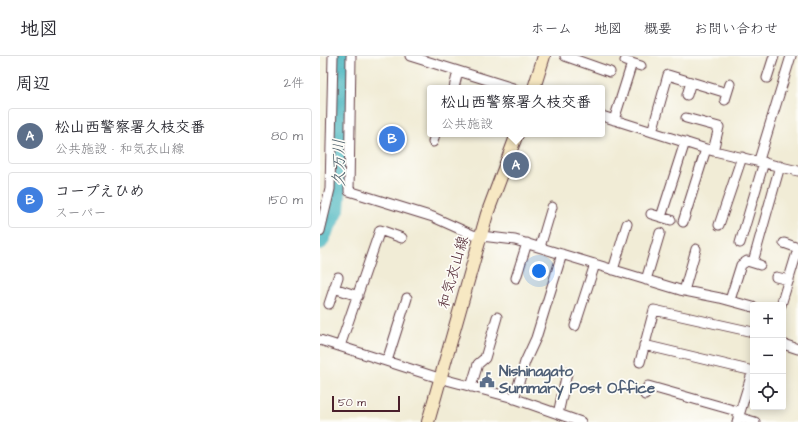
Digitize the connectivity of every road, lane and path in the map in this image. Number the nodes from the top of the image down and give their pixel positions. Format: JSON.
{"nodes":[{"id":1,"x":332,"y":56,"type":"edge"},
{"id":2,"x":351,"y":56,"type":"edge"},
{"id":3,"x":410,"y":56,"type":"edge"},
{"id":4,"x":544,"y":56,"type":"edge"},
{"id":5,"x":565,"y":56,"type":"edge"},
{"id":6,"x":774,"y":56,"type":"edge"},
{"id":7,"x":791,"y":56,"type":"edge"},
{"id":8,"x":633,"y":64,"type":"dead end"},
{"id":9,"x":458,"y":71,"type":"junction"},
{"id":10,"x":610,"y":72,"type":"dead end"},
{"id":11,"x":767,"y":78,"type":"dead end"},
{"id":12,"x":691,"y":82,"type":"junction"},
{"id":13,"x":455,"y":85,"type":"edge"},
{"id":14,"x":503,"y":85,"type":"edge"},
{"id":15,"x":535,"y":85,"type":"edge"},
{"id":16,"x":728,"y":92,"type":"dead end"},
{"id":17,"x":687,"y":95,"type":"dead end"},
{"id":18,"x":693,"y":116,"type":"dead end"},
{"id":19,"x":605,"y":117,"type":"edge"},
{"id":20,"x":614,"y":120,"type":"junction"},
{"id":21,"x":652,"y":132,"type":"junction"},
{"id":22,"x":516,"y":137,"type":"edge"},
{"id":23,"x":685,"y":142,"type":"junction"},
{"id":24,"x":709,"y":150,"type":"junction"},
{"id":25,"x":742,"y":157,"type":"junction"},
{"id":26,"x":762,"y":161,"type":"junction"},
{"id":27,"x":780,"y":166,"type":"junction"},
{"id":28,"x":798,"y":171,"type":"edge"},
{"id":29,"x":552,"y":207,"type":"dead end"},
{"id":30,"x":651,"y":214,"type":"dead end"},
{"id":31,"x":661,"y":217,"type":"junction"},
{"id":32,"x":671,"y":220,"type":"dead end"},
{"id":33,"x":683,"y":222,"type":"dead end"},
{"id":34,"x":627,"y":224,"type":"dead end"},
{"id":35,"x":719,"y":225,"type":"dead end"},
{"id":36,"x":320,"y":231,"type":"edge"},
{"id":37,"x":660,"y":233,"type":"dead end"},
{"id":38,"x":480,"y":235,"type":"junction"},
{"id":39,"x":402,"y":238,"type":"dead end"},
{"id":40,"x":527,"y":243,"type":"junction"},
{"id":41,"x":740,"y":243,"type":"dead end"},
{"id":42,"x":784,"y":243,"type":"dead end"},
{"id":43,"x":540,"y":247,"type":"junction"},
{"id":44,"x":798,"y":248,"type":"edge"},
{"id":45,"x":696,"y":249,"type":"dead end"},
{"id":46,"x":562,"y":254,"type":"junction"},
{"id":47,"x":595,"y":264,"type":"junction"},
{"id":48,"x":613,"y":270,"type":"junction"},
{"id":49,"x":776,"y":276,"type":"dead end"},
{"id":50,"x":338,"y":277,"type":"dead end"},
{"id":51,"x":516,"y":278,"type":"dead end"},
{"id":52,"x":646,"y":280,"type":"junction"},
{"id":53,"x":789,"y":280,"type":"junction"},
{"id":54,"x":334,"y":288,"type":"junction"},
{"id":55,"x":684,"y":291,"type":"junction"},
{"id":56,"x":358,"y":296,"type":"junction"},
{"id":57,"x":407,"y":298,"type":"dead end"},
{"id":58,"x":730,"y":300,"type":"junction"},
{"id":59,"x":782,"y":302,"type":"edge"},
{"id":60,"x":329,"y":304,"type":"dead end"},
{"id":61,"x":750,"y":306,"type":"edge"},
{"id":62,"x":497,"y":323,"type":"dead end"},
{"id":63,"x":576,"y":326,"type":"dead end"},
{"id":64,"x":750,"y":331,"type":"edge"},
{"id":65,"x":320,"y":340,"type":"edge"},
{"id":66,"x":644,"y":345,"type":"junction"},
{"id":67,"x":786,"y":345,"type":"edge"},
{"id":68,"x":340,"y":346,"type":"junction"},
{"id":69,"x":798,"y":349,"type":"edge"},
{"id":70,"x":387,"y":360,"type":"junction"},
{"id":71,"x":640,"y":362,"type":"dead end"},
{"id":72,"x":750,"y":369,"type":"edge"},
{"id":73,"x":567,"y":373,"type":"dead end"},
{"id":74,"x":752,"y":374,"type":"edge"},
{"id":75,"x":439,"y":378,"type":"junction"},
{"id":76,"x":471,"y":387,"type":"junction"},
{"id":77,"x":645,"y":395,"type":"dead end"},
{"id":78,"x":514,"y":399,"type":"junction"},
{"id":79,"x":558,"y":414,"type":"junction"},
{"id":80,"x":738,"y":417,"type":"edge"},
{"id":81,"x":428,"y":422,"type":"edge"},
{"id":82,"x":580,"y":422,"type":"edge"},
{"id":83,"x":755,"y":422,"type":"edge"}],
"edges":[{"from":1,"to":36,"type":"street"},
{"from":2,"to":38,"type":"street"},
{"from":3,"to":9,"type":"street"},
{"from":4,"to":15,"type":"main road"},
{"from":5,"to":10,"type":"street"},
{"from":6,"to":11,"type":"street"},
{"from":7,"to":26,"type":"street"},
{"from":8,"to":20,"type":"street"},
{"from":9,"to":13,"type":"street"},
{"from":9,"to":14,"type":"street"},
{"from":12,"to":16,"type":"street"},
{"from":12,"to":17,"type":"street"},
{"from":12,"to":21,"type":"street"},
{"from":18,"to":24,"type":"street"},
{"from":19,"to":20,"type":"street"},
{"from":20,"to":21,"type":"street"},
{"from":21,"to":23,"type":"street"},
{"from":22,"to":38,"type":"main road","name":"和気衣山線"},
{"from":23,"to":24,"type":"street"},
{"from":23,"to":31,"type":"street"},
{"from":24,"to":25,"type":"street"},
{"from":24,"to":33,"type":"street"},
{"from":25,"to":26,"type":"street"},
{"from":25,"to":35,"type":"street"},
{"from":26,"to":27,"type":"street"},
{"from":26,"to":41,"type":"street"},
{"from":27,"to":28,"type":"street"},
{"from":27,"to":58,"type":"street"},
{"from":29,"to":43,"type":"street"},
{"from":30,"to":31,"type":"street"},
{"from":31,"to":32,"type":"street"},
{"from":34,"to":48,"type":"street"},
{"from":37,"to":52,"type":"street"},
{"from":38,"to":40,"type":"street"},
{"from":38,"to":75,"type":"main road","name":"和気衣山線"},
{"from":39,"to":56,"type":"street"},
{"from":40,"to":43,"type":"street"},
{"from":40,"to":51,"type":"street"},
{"from":42,"to":44,"type":"street"},
{"from":43,"to":46,"type":"street"},
{"from":44,"to":53,"type":"street"},
{"from":45,"to":55,"type":"street"},
{"from":46,"to":47,"type":"street"},
{"from":46,"to":78,"type":"street"},
{"from":47,"to":48,"type":"street"},
{"from":47,"to":63,"type":"street"},
{"from":48,"to":52,"type":"street"},
{"from":49,"to":53,"type":"street"},
{"from":50,"to":54,"type":"street"},
{"from":52,"to":55,"type":"street"},
{"from":53,"to":59,"type":"street"},
{"from":54,"to":56,"type":"street"},
{"from":54,"to":60,"type":"street"},
{"from":55,"to":58,"type":"street"},
{"from":56,"to":68,"type":"street"},
{"from":57,"to":70,"type":"street"},
{"from":58,"to":61,"type":"street"},
{"from":62,"to":76,"type":"street"},
{"from":64,"to":66,"type":"street"},
{"from":65,"to":68,"type":"street"},
{"from":66,"to":71,"type":"street"},
{"from":66,"to":72,"type":"street"},
{"from":67,"to":69,"type":"street"},
{"from":68,"to":70,"type":"street"},
{"from":70,"to":75,"type":"street"},
{"from":73,"to":79,"type":"street"},
{"from":74,"to":80,"type":"street"},
{"from":75,"to":76,"type":"street"},
{"from":75,"to":81,"type":"main road","name":"和気衣山線"},
{"from":76,"to":78,"type":"street"},
{"from":77,"to":80,"type":"street"},
{"from":78,"to":79,"type":"street"},
{"from":79,"to":82,"type":"street"},
{"from":80,"to":83,"type":"street"}]}
